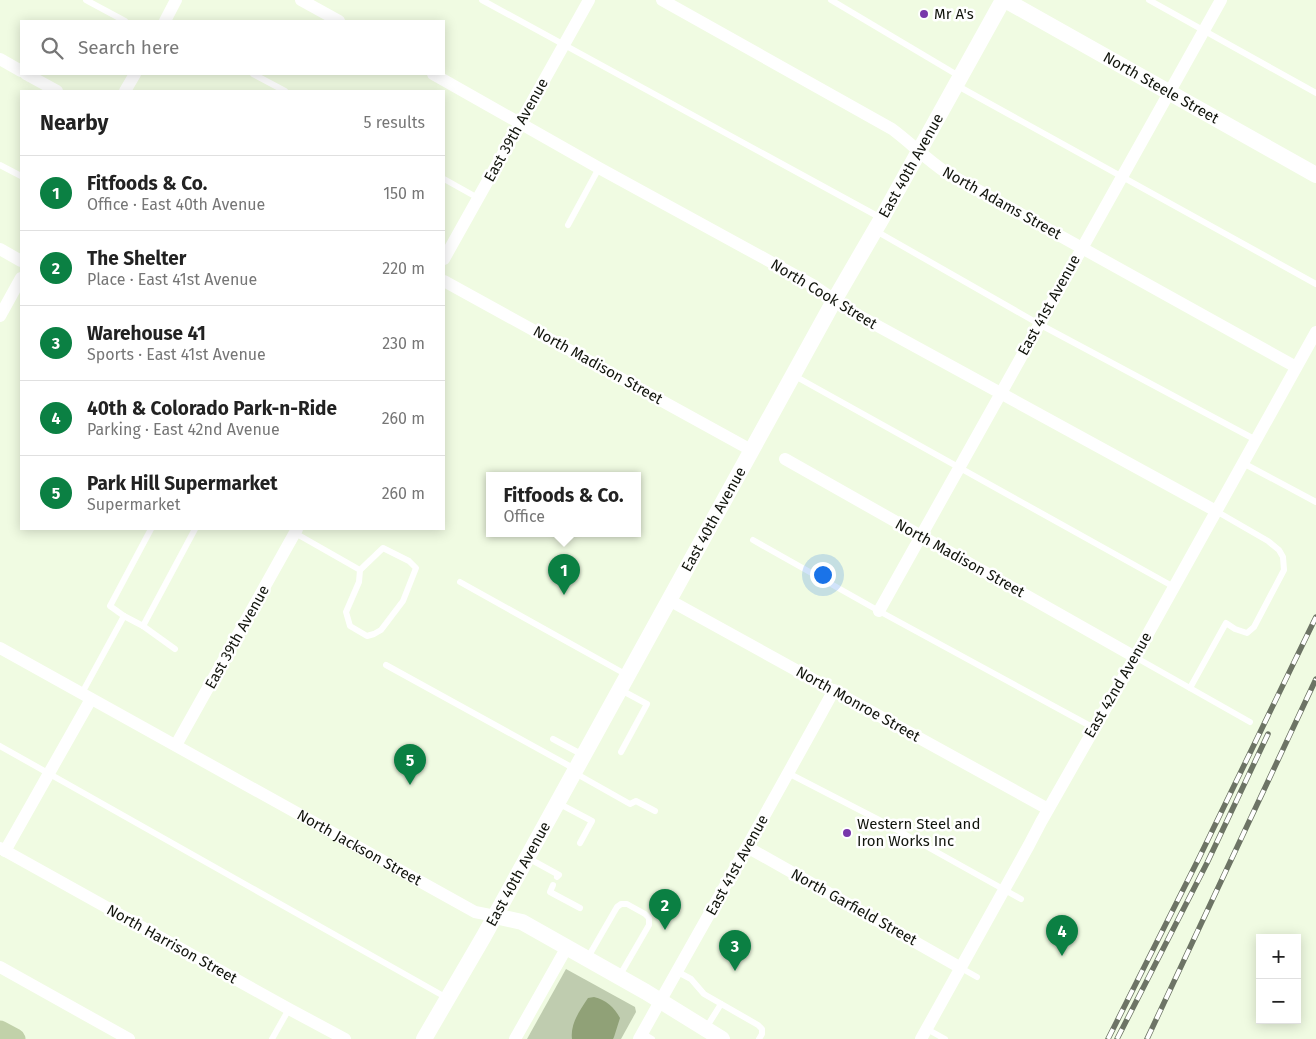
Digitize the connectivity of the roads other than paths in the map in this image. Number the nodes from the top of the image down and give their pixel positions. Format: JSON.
{"nodes":[{"id":1,"x":86,"y":0,"type":"edge"},
{"id":2,"x":176,"y":0,"type":"edge"},
{"id":3,"x":301,"y":0,"type":"edge"},
{"id":4,"x":482,"y":0,"type":"edge"},
{"id":5,"x":589,"y":0,"type":"edge"},
{"id":6,"x":662,"y":0,"type":"edge"},
{"id":7,"x":831,"y":0,"type":"edge"},
{"id":8,"x":1004,"y":0,"type":"edge"},
{"id":9,"x":1149,"y":0,"type":"edge"},
{"id":10,"x":1220,"y":0,"type":"edge"},
{"id":11,"x":123,"y":20,"type":"edge"},
{"id":12,"x":166,"y":20,"type":"edge"},
{"id":13,"x":337,"y":20,"type":"edge"},
{"id":14,"x":1203,"y":31,"type":"junction"},
{"id":15,"x":564,"y":44,"type":"junction"},
{"id":16,"x":0,"y":59,"type":"edge"},
{"id":17,"x":20,"y":70,"type":"edge"},
{"id":18,"x":28,"y":75,"type":"edge"},
{"id":19,"x":134,"y":75,"type":"edge"},
{"id":20,"x":255,"y":75,"type":"edge"},
{"id":21,"x":435,"y":75,"type":"edge"},
{"id":22,"x":958,"y":81,"type":"junction"},
{"id":23,"x":55,"y":90,"type":"edge"},
{"id":24,"x":126,"y":90,"type":"edge"},
{"id":25,"x":283,"y":90,"type":"edge"},
{"id":26,"x":1169,"y":92,"type":"junction"},
{"id":27,"x":1316,"y":93,"type":"edge"},
{"id":28,"x":520,"y":123,"type":"junction"},
{"id":29,"x":919,"y":152,"type":"junction"},
{"id":30,"x":0,"y":165,"type":"edge"},
{"id":31,"x":599,"y":168,"type":"junction"},
{"id":32,"x":20,"y":175,"type":"edge"},
{"id":33,"x":1316,"y":175,"type":"edge"},
{"id":34,"x":1122,"y":176,"type":"junction"},
{"id":35,"x":445,"y":180,"type":"edge"},
{"id":36,"x":478,"y":198,"type":"junction"},
{"id":37,"x":568,"y":225,"type":"dead end"},
{"id":38,"x":879,"y":225,"type":"junction"},
{"id":39,"x":1082,"y":248,"type":"junction"},
{"id":40,"x":0,"y":250,"type":"edge"},
{"id":41,"x":445,"y":257,"type":"edge"},
{"id":42,"x":20,"y":260,"type":"edge"},
{"id":43,"x":20,"y":280,"type":"edge"},
{"id":44,"x":445,"y":282,"type":"edge"},
{"id":45,"x":1316,"y":284,"type":"edge"},
{"id":46,"x":834,"y":299,"type":"junction"},
{"id":47,"x":0,"y":316,"type":"edge"},
{"id":48,"x":1039,"y":324,"type":"junction"},
{"id":49,"x":1316,"y":332,"type":"edge"},
{"id":50,"x":1296,"y":367,"type":"junction"},
{"id":51,"x":793,"y":375,"type":"junction"},
{"id":52,"x":1000,"y":393,"type":"junction"},
{"id":53,"x":1256,"y":440,"type":"junction"},
{"id":54,"x":751,"y":450,"type":"junction"},
{"id":55,"x":785,"y":459,"type":"dead end"},
{"id":56,"x":1243,"y":463,"type":"junction"},
{"id":57,"x":959,"y":467,"type":"junction"},
{"id":58,"x":1316,"y":502,"type":"edge"},
{"id":59,"x":1216,"y":512,"type":"junction"},
{"id":60,"x":150,"y":530,"type":"edge"},
{"id":61,"x":194,"y":530,"type":"edge"},
{"id":62,"x":296,"y":531,"type":"edge"},
{"id":63,"x":920,"y":536,"type":"junction"},
{"id":64,"x":753,"y":540,"type":"dead end"},
{"id":65,"x":360,"y":570,"type":"junction"},
{"id":66,"x":460,"y":582,"type":"dead end"},
{"id":67,"x":1174,"y":587,"type":"junction"},
{"id":68,"x":669,"y":600,"type":"junction"},
{"id":69,"x":878,"y":611,"type":"junction"},
{"id":70,"x":124,"y":616,"type":"junction"},
{"id":71,"x":143,"y":626,"type":"junction"},
{"id":72,"x":0,"y":648,"type":"edge"},
{"id":73,"x":176,"y":649,"type":"dead end"},
{"id":74,"x":1135,"y":657,"type":"junction"},
{"id":75,"x":386,"y":665,"type":"dead end"},
{"id":76,"x":623,"y":682,"type":"junction"},
{"id":77,"x":1190,"y":688,"type":"junction"},
{"id":78,"x":834,"y":690,"type":"junction"},
{"id":79,"x":86,"y":696,"type":"junction"},
{"id":80,"x":1250,"y":722,"type":"dead end"},
{"id":81,"x":1094,"y":728,"type":"junction"},
{"id":82,"x":553,"y":739,"type":"dead end"},
{"id":83,"x":176,"y":745,"type":"junction"},
{"id":84,"x":0,"y":746,"type":"edge"},
{"id":85,"x":621,"y":752,"type":"dead end"},
{"id":86,"x":577,"y":766,"type":"junction"},
{"id":87,"x":49,"y":773,"type":"junction"},
{"id":88,"x":788,"y":773,"type":"junction"},
{"id":89,"x":557,"y":802,"type":"junction"},
{"id":90,"x":1048,"y":809,"type":"junction"},
{"id":91,"x":655,"y":811,"type":"dead end"},
{"id":92,"x":580,"y":843,"type":"dead end"},
{"id":93,"x":747,"y":847,"type":"junction"},
{"id":94,"x":3,"y":850,"type":"edge"},
{"id":95,"x":526,"y":858,"type":"junction"},
{"id":96,"x":558,"y":877,"type":"dead end"},
{"id":97,"x":553,"y":885,"type":"dead end"},
{"id":98,"x":1004,"y":890,"type":"junction"},
{"id":99,"x":1021,"y":899,"type":"dead end"},
{"id":100,"x":580,"y":908,"type":"dead end"},
{"id":101,"x":495,"y":916,"type":"junction"},
{"id":102,"x":567,"y":947,"type":"junction"},
{"id":103,"x":588,"y":959,"type":"junction"},
{"id":104,"x":0,"y":968,"type":"edge"},
{"id":105,"x":961,"y":968,"type":"junction"},
{"id":106,"x":676,"y":971,"type":"junction"},
{"id":107,"x":620,"y":976,"type":"junction"},
{"id":108,"x":978,"y":977,"type":"dead end"},
{"id":109,"x":447,"y":998,"type":"junction"},
{"id":110,"x":660,"y":1001,"type":"junction"},
{"id":111,"x":721,"y":1004,"type":"junction"},
{"id":112,"x":289,"y":1009,"type":"junction"},
{"id":113,"x":706,"y":1029,"type":"junction"},
{"id":114,"x":0,"y":1030,"type":"edge"},
{"id":115,"x":924,"y":1034,"type":"edge"},
{"id":116,"x":645,"y":1037,"type":"edge"},
{"id":117,"x":15,"y":1039,"type":"edge"},
{"id":118,"x":129,"y":1039,"type":"edge"},
{"id":119,"x":272,"y":1039,"type":"edge"},
{"id":120,"x":344,"y":1039,"type":"edge"},
{"id":121,"x":424,"y":1039,"type":"edge"},
{"id":122,"x":515,"y":1039,"type":"edge"},
{"id":123,"x":722,"y":1039,"type":"edge"},
{"id":124,"x":759,"y":1039,"type":"edge"},
{"id":125,"x":945,"y":1039,"type":"edge"}],
"edges":[{"from":1,"to":11,"type":"lane"},
{"from":2,"to":12,"type":"street"},
{"from":3,"to":13,"type":"street"},
{"from":4,"to":15,"type":"lane"},
{"from":5,"to":15,"type":"street","name":"East 39th Avenue"},
{"from":6,"to":29,"type":"street","name":"North Adams Street"},
{"from":7,"to":22,"type":"lane"},
{"from":8,"to":22,"type":"street","name":"East 40th Avenue"},
{"from":8,"to":26,"type":"street","name":"North Steele Street"},
{"from":9,"to":14,"type":"lane"},
{"from":10,"to":14,"type":"street","name":"East 41st Avenue"},
{"from":14,"to":26,"type":"street","name":"East 41st Avenue"},
{"from":14,"to":27,"type":"lane"},
{"from":15,"to":28,"type":"street","name":"East 39th Avenue"},
{"from":15,"to":38,"type":"lane"},
{"from":16,"to":17,"type":"street"},
{"from":18,"to":23,"type":"street"},
{"from":19,"to":24,"type":"street"},
{"from":20,"to":25,"type":"lane"},
{"from":21,"to":28,"type":"street","name":"North Cook Street"},
{"from":22,"to":29,"type":"street","name":"East 40th Avenue"},
{"from":22,"to":34,"type":"lane"},
{"from":26,"to":33,"type":"street","name":"North Steele Street"},
{"from":26,"to":34,"type":"street","name":"East 41st Avenue"},
{"from":28,"to":31,"type":"street","name":"North Cook Street"},
{"from":28,"to":36,"type":"street","name":"East 39th Avenue"},
{"from":29,"to":38,"type":"street","name":"East 40th Avenue"},
{"from":29,"to":39,"type":"street","name":"North Adams Street"},
{"from":30,"to":32,"type":"lane"},
{"from":31,"to":37,"type":"lane"},
{"from":31,"to":46,"type":"street","name":"North Cook Street"},
{"from":34,"to":39,"type":"street","name":"East 41st Avenue"},
{"from":34,"to":45,"type":"lane"},
{"from":35,"to":36,"type":"lane"},
{"from":36,"to":41,"type":"street","name":"East 39th Avenue"},
{"from":38,"to":46,"type":"street","name":"East 40th Avenue"},
{"from":38,"to":48,"type":"lane"},
{"from":39,"to":48,"type":"street","name":"East 41st Avenue"},
{"from":39,"to":50,"type":"street","name":"North Adams Street"},
{"from":40,"to":42,"type":"street"},
{"from":43,"to":47,"type":"street"},
{"from":44,"to":54,"type":"street","name":"North Madison Street"},
{"from":46,"to":51,"type":"street","name":"East 40th Avenue"},
{"from":46,"to":52,"type":"street","name":"North Cook Street"},
{"from":48,"to":52,"type":"street","name":"East 41st Avenue"},
{"from":48,"to":53,"type":"lane"},
{"from":49,"to":50,"type":"street","name":"East 42nd Avenue"},
{"from":50,"to":53,"type":"street","name":"East 42nd Avenue"},
{"from":51,"to":54,"type":"street","name":"East 40th Avenue"},
{"from":51,"to":57,"type":"lane"},
{"from":52,"to":57,"type":"street","name":"East 41st Avenue"},
{"from":52,"to":59,"type":"street","name":"North Cook Street"},
{"from":53,"to":56,"type":"street","name":"East 42nd Avenue"},
{"from":54,"to":68,"type":"street","name":"East 40th Avenue"},
{"from":55,"to":63,"type":"street","name":"North Madison Street"},
{"from":56,"to":58,"type":"lane"},
{"from":56,"to":59,"type":"street","name":"East 42nd Avenue"},
{"from":57,"to":63,"type":"street","name":"East 41st Avenue"},
{"from":57,"to":67,"type":"lane"},
{"from":59,"to":67,"type":"street","name":"East 42nd Avenue"},
{"from":59,"to":77,"type":"lane"},
{"from":60,"to":70,"type":"lane"},
{"from":61,"to":71,"type":"lane"},
{"from":62,"to":65,"type":"lane"},
{"from":62,"to":83,"type":"street","name":"East 39th Avenue"},
{"from":63,"to":69,"type":"street","name":"East 41st Avenue"},
{"from":63,"to":74,"type":"street","name":"North Madison Street"},
{"from":64,"to":69,"type":"lane"},
{"from":65,"to":65,"type":"lane"},
{"from":66,"to":76,"type":"lane"},
{"from":67,"to":74,"type":"street","name":"East 42nd Avenue"},
{"from":68,"to":76,"type":"street","name":"East 40th Avenue"},
{"from":68,"to":78,"type":"street","name":"North Monroe Street"},
{"from":69,"to":81,"type":"lane"},
{"from":70,"to":71,"type":"lane"},
{"from":70,"to":79,"type":"lane"},
{"from":71,"to":73,"type":"lane"},
{"from":72,"to":79,"type":"street","name":"North Jackson Street"},
{"from":74,"to":77,"type":"lane"},
{"from":74,"to":81,"type":"street","name":"East 42nd Avenue"},
{"from":75,"to":86,"type":"lane"},
{"from":76,"to":85,"type":"lane"},
{"from":76,"to":86,"type":"street","name":"East 40th Avenue"},
{"from":77,"to":80,"type":"lane"},
{"from":78,"to":88,"type":"street","name":"East 41st Avenue"},
{"from":78,"to":90,"type":"street","name":"North Monroe Street"},
{"from":79,"to":83,"type":"street","name":"North Jackson Street"},
{"from":79,"to":87,"type":"street"},
{"from":81,"to":90,"type":"street","name":"East 42nd Avenue"},
{"from":82,"to":86,"type":"lane"},
{"from":83,"to":101,"type":"street","name":"North Jackson Street"},
{"from":84,"to":87,"type":"lane"},
{"from":86,"to":89,"type":"street","name":"East 40th Avenue"},
{"from":86,"to":91,"type":"lane"},
{"from":87,"to":94,"type":"street"},
{"from":87,"to":109,"type":"lane"},
{"from":88,"to":93,"type":"street","name":"East 41st Avenue"},
{"from":88,"to":98,"type":"lane"},
{"from":89,"to":92,"type":"lane"},
{"from":89,"to":95,"type":"street","name":"East 40th Avenue"},
{"from":90,"to":98,"type":"street","name":"East 42nd Avenue"},
{"from":93,"to":105,"type":"street","name":"North Garfield Street"},
{"from":93,"to":106,"type":"street","name":"East 41st Avenue"},
{"from":94,"to":112,"type":"street","name":"North Harrison Street"},
{"from":95,"to":96,"type":"lane"},
{"from":95,"to":101,"type":"street","name":"East 40th Avenue"},
{"from":97,"to":100,"type":"lane"},
{"from":98,"to":99,"type":"lane"},
{"from":98,"to":105,"type":"street","name":"East 42nd Avenue"},
{"from":101,"to":102,"type":"street","name":"North Jackson Street"},
{"from":101,"to":109,"type":"street","name":"East 40th Avenue"},
{"from":102,"to":103,"type":"street","name":"North Jackson Street"},
{"from":102,"to":122,"type":"street"},
{"from":103,"to":107,"type":"street","name":"North Jackson Street"},
{"from":103,"to":107,"type":"lane"},
{"from":104,"to":118,"type":"street"},
{"from":105,"to":108,"type":"lane"},
{"from":105,"to":115,"type":"street","name":"East 42nd Avenue"},
{"from":106,"to":110,"type":"street","name":"East 41st Avenue"},
{"from":106,"to":111,"type":"lane"},
{"from":107,"to":110,"type":"street","name":"North Jackson Street"},
{"from":109,"to":121,"type":"street","name":"East 40th Avenue"},
{"from":110,"to":113,"type":"street","name":"North Jackson Street"},
{"from":110,"to":116,"type":"street","name":"East 41st Avenue"},
{"from":111,"to":113,"type":"lane"},
{"from":111,"to":124,"type":"lane"},
{"from":112,"to":119,"type":"lane"},
{"from":112,"to":120,"type":"street","name":"North Harrison Street"},
{"from":113,"to":123,"type":"street","name":"North Jackson Street"},
{"from":114,"to":117,"type":"main road"},
{"from":115,"to":125,"type":"lane"}]}
